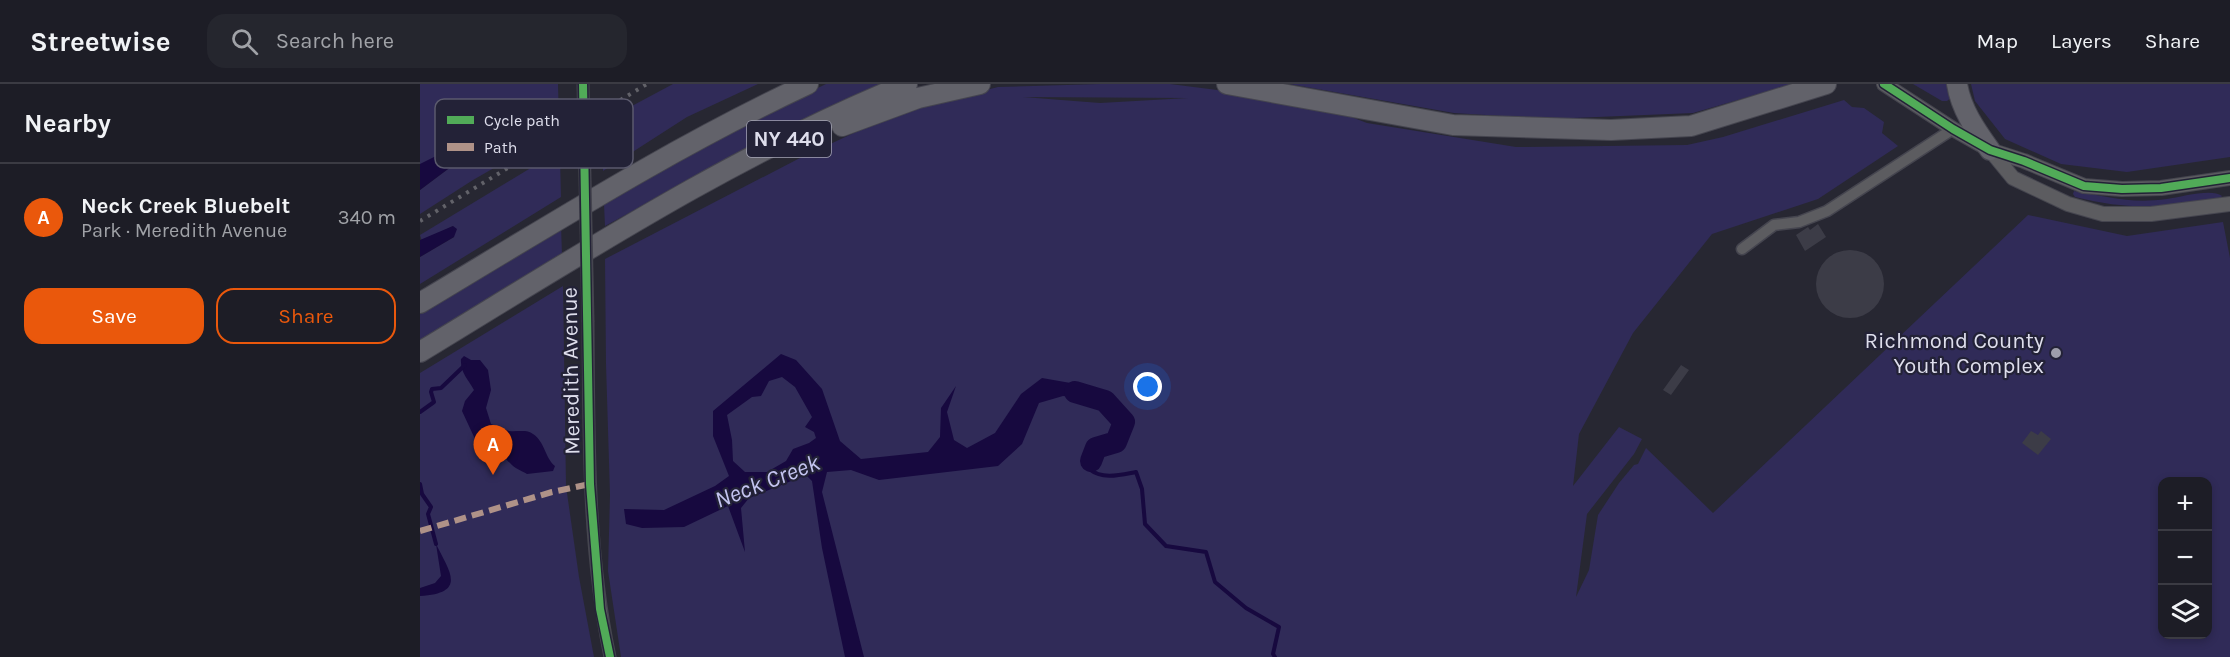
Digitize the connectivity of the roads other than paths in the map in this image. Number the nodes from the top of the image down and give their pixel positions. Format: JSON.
{"nodes":[{"id":1,"x":583,"y":84,"type":"edge"},
{"id":2,"x":797,"y":84,"type":"edge"},
{"id":3,"x":808,"y":84,"type":"edge"},
{"id":4,"x":907,"y":84,"type":"edge"},
{"id":5,"x":980,"y":84,"type":"edge"},
{"id":6,"x":1227,"y":84,"type":"edge"},
{"id":7,"x":1827,"y":84,"type":"edge"},
{"id":8,"x":1884,"y":84,"type":"edge"},
{"id":9,"x":1957,"y":84,"type":"edge"},
{"id":10,"x":583,"y":99,"type":"edge"},
{"id":11,"x":757,"y":108,"type":"junction"},
{"id":12,"x":1953,"y":129,"type":"junction"},
{"id":13,"x":1990,"y":150,"type":"junction"},
{"id":14,"x":585,"y":168,"type":"edge"},
{"id":15,"x":2230,"y":178,"type":"edge"},
{"id":16,"x":674,"y":199,"type":"junction"},
{"id":17,"x":2230,"y":204,"type":"edge"},
{"id":18,"x":1742,"y":249,"type":"dead end"},
{"id":19,"x":420,"y":303,"type":"edge"},
{"id":20,"x":420,"y":353,"type":"edge"},
{"id":21,"x":610,"y":657,"type":"edge"}],
"edges":[{"from":1,"to":10,"type":"street","name":"Meredith Avenue","bridge":true},
{"from":2,"to":11,"type":"highway"},
{"from":3,"to":11,"type":"highway","number":"NY 440"},
{"from":4,"to":16,"type":"highway","number":"NY 440"},
{"from":5,"to":16,"type":"highway"},
{"from":6,"to":7,"type":"highway"},
{"from":8,"to":12,"type":"street"},
{"from":9,"to":13,"type":"highway"},
{"from":11,"to":19,"type":"highway","number":"NY 440"},
{"from":12,"to":13,"type":"street"},
{"from":12,"to":18,"type":"street"},
{"from":13,"to":15,"type":"street"},
{"from":13,"to":17,"type":"street"},
{"from":14,"to":21,"type":"street","name":"Meredith Avenue","bridge":true},
{"from":16,"to":20,"type":"highway","number":"NY 440"}]}
